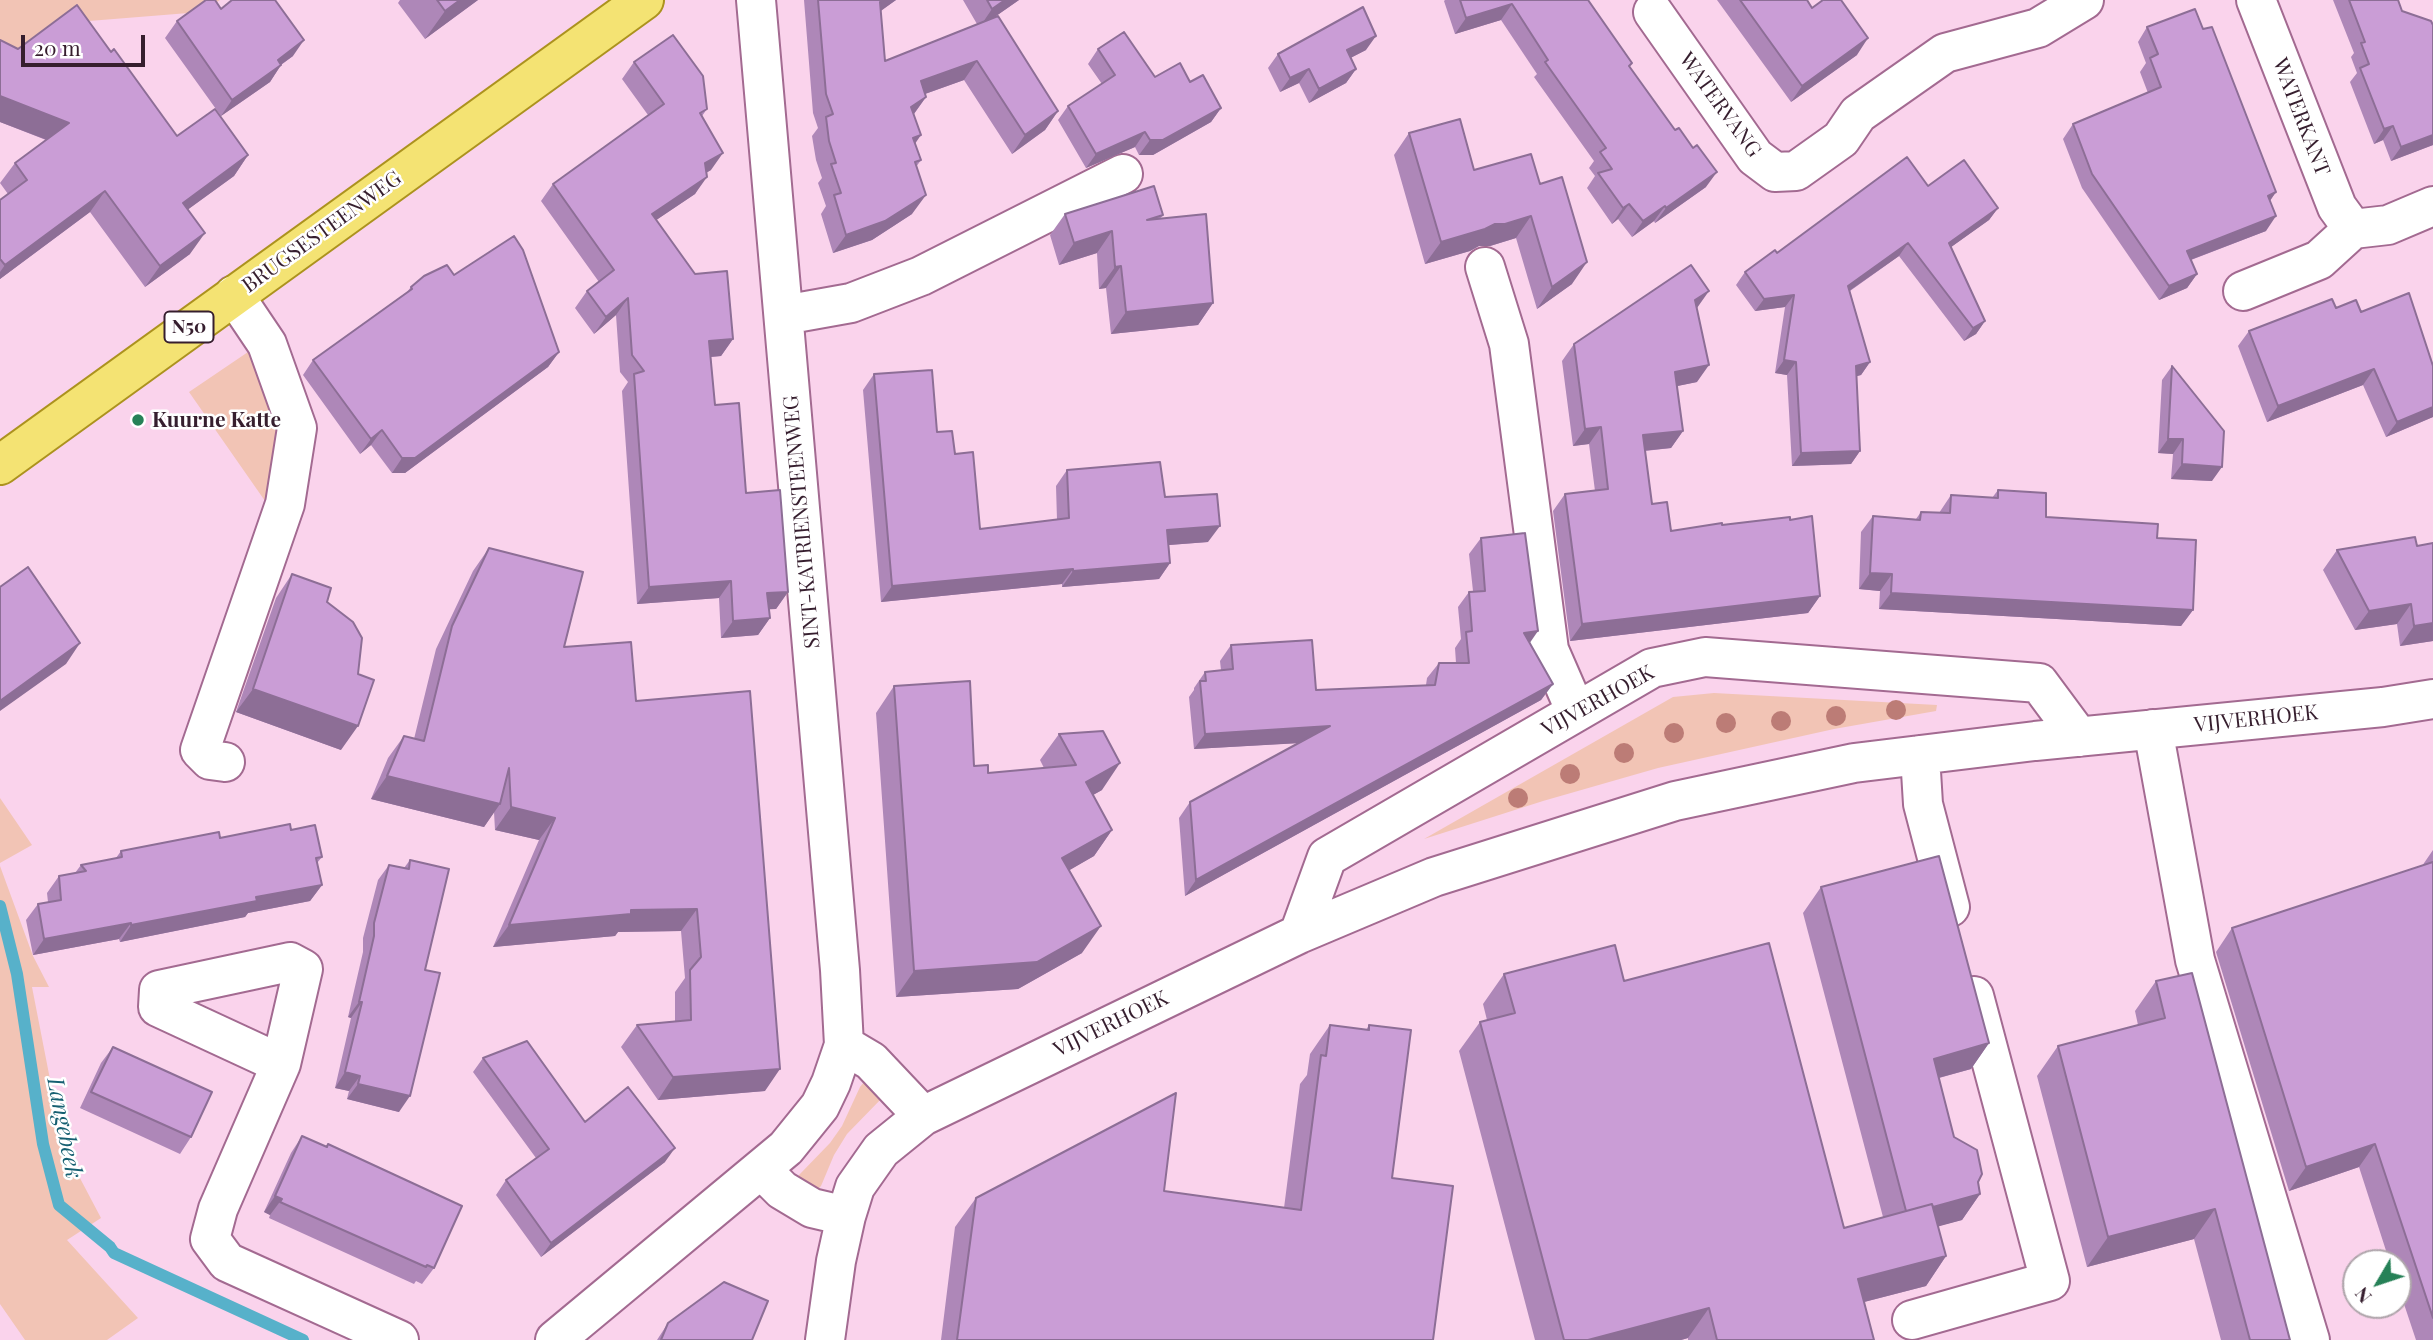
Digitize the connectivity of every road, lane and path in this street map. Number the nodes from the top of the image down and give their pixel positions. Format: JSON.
{"nodes":[{"id":1,"x":644,"y":0,"type":"edge"},
{"id":2,"x":757,"y":0,"type":"edge"},
{"id":3,"x":2084,"y":0,"type":"edge"},
{"id":4,"x":2256,"y":0,"type":"edge"},
{"id":5,"x":1653,"y":12,"type":"dead end"},
{"id":6,"x":1123,"y":174,"type":"dead end"},
{"id":7,"x":2433,"y":206,"type":"edge"},
{"id":8,"x":2353,"y":229,"type":"junction"},
{"id":9,"x":1485,"y":267,"type":"dead end"},
{"id":10,"x":2243,"y":291,"type":"dead end"},
{"id":11,"x":234,"y":295,"type":"junction"},
{"id":12,"x":784,"y":314,"type":"junction"},
{"id":13,"x":0,"y":465,"type":"edge"},
{"id":14,"x":2433,"y":699,"type":"edge"},
{"id":15,"x":1576,"y":712,"type":"junction"},
{"id":16,"x":2153,"y":729,"type":"junction"},
{"id":17,"x":2079,"y":737,"type":"junction"},
{"id":18,"x":1920,"y":755,"type":"junction"},
{"id":19,"x":225,"y":762,"type":"dead end"},
{"id":20,"x":1299,"y":934,"type":"junction"},
{"id":21,"x":844,"y":1045,"type":"junction"},
{"id":22,"x":281,"y":1064,"type":"dead end"},
{"id":23,"x":923,"y":1116,"type":"junction"},
{"id":24,"x":762,"y":1170,"type":"junction"},
{"id":25,"x":846,"y":1216,"type":"junction"},
{"id":26,"x":1912,"y":1320,"type":"dead end"},
{"id":27,"x":399,"y":1340,"type":"edge"},
{"id":28,"x":555,"y":1340,"type":"edge"},
{"id":29,"x":825,"y":1340,"type":"edge"},
{"id":30,"x":2310,"y":1340,"type":"edge"}],
"edges":[{"from":1,"to":11,"type":"main road","name":"BRUGSESTEENWEG","number":"N50"},
{"from":2,"to":12,"type":"street","name":"SINT-KATRIENSTEENWEG"},
{"from":3,"to":5,"type":"street","name":"WATERVANG"},
{"from":4,"to":8,"type":"street","name":"WATERKANT"},
{"from":6,"to":12,"type":"street"},
{"from":7,"to":8,"type":"street"},
{"from":8,"to":10,"type":"street"},
{"from":9,"to":15,"type":"street"},
{"from":11,"to":13,"type":"main road","name":"BRUGSESTEENWEG","number":"N50"},
{"from":11,"to":19,"type":"street"},
{"from":12,"to":21,"type":"street","name":"SINT-KATRIENSTEENWEG"},
{"from":14,"to":16,"type":"street","name":"VIJVERHOEK"},
{"from":15,"to":17,"type":"street","name":"VIJVERHOEK"},
{"from":15,"to":20,"type":"street","name":"VIJVERHOEK"},
{"from":16,"to":17,"type":"street","name":"VIJVERHOEK"},
{"from":16,"to":30,"type":"street"},
{"from":17,"to":18,"type":"street","name":"VIJVERHOEK"},
{"from":18,"to":20,"type":"street","name":"VIJVERHOEK"},
{"from":18,"to":26,"type":"street"},
{"from":20,"to":23,"type":"street","name":"VIJVERHOEK"},
{"from":21,"to":23,"type":"street"},
{"from":21,"to":24,"type":"street","name":"SINT-KATRIENSTEENWEG"},
{"from":22,"to":27,"type":"street"},
{"from":23,"to":25,"type":"street"},
{"from":24,"to":25,"type":"street"},
{"from":24,"to":28,"type":"street","name":"SINT-KATRIENSTEENWEG"},
{"from":25,"to":29,"type":"street"}]}
